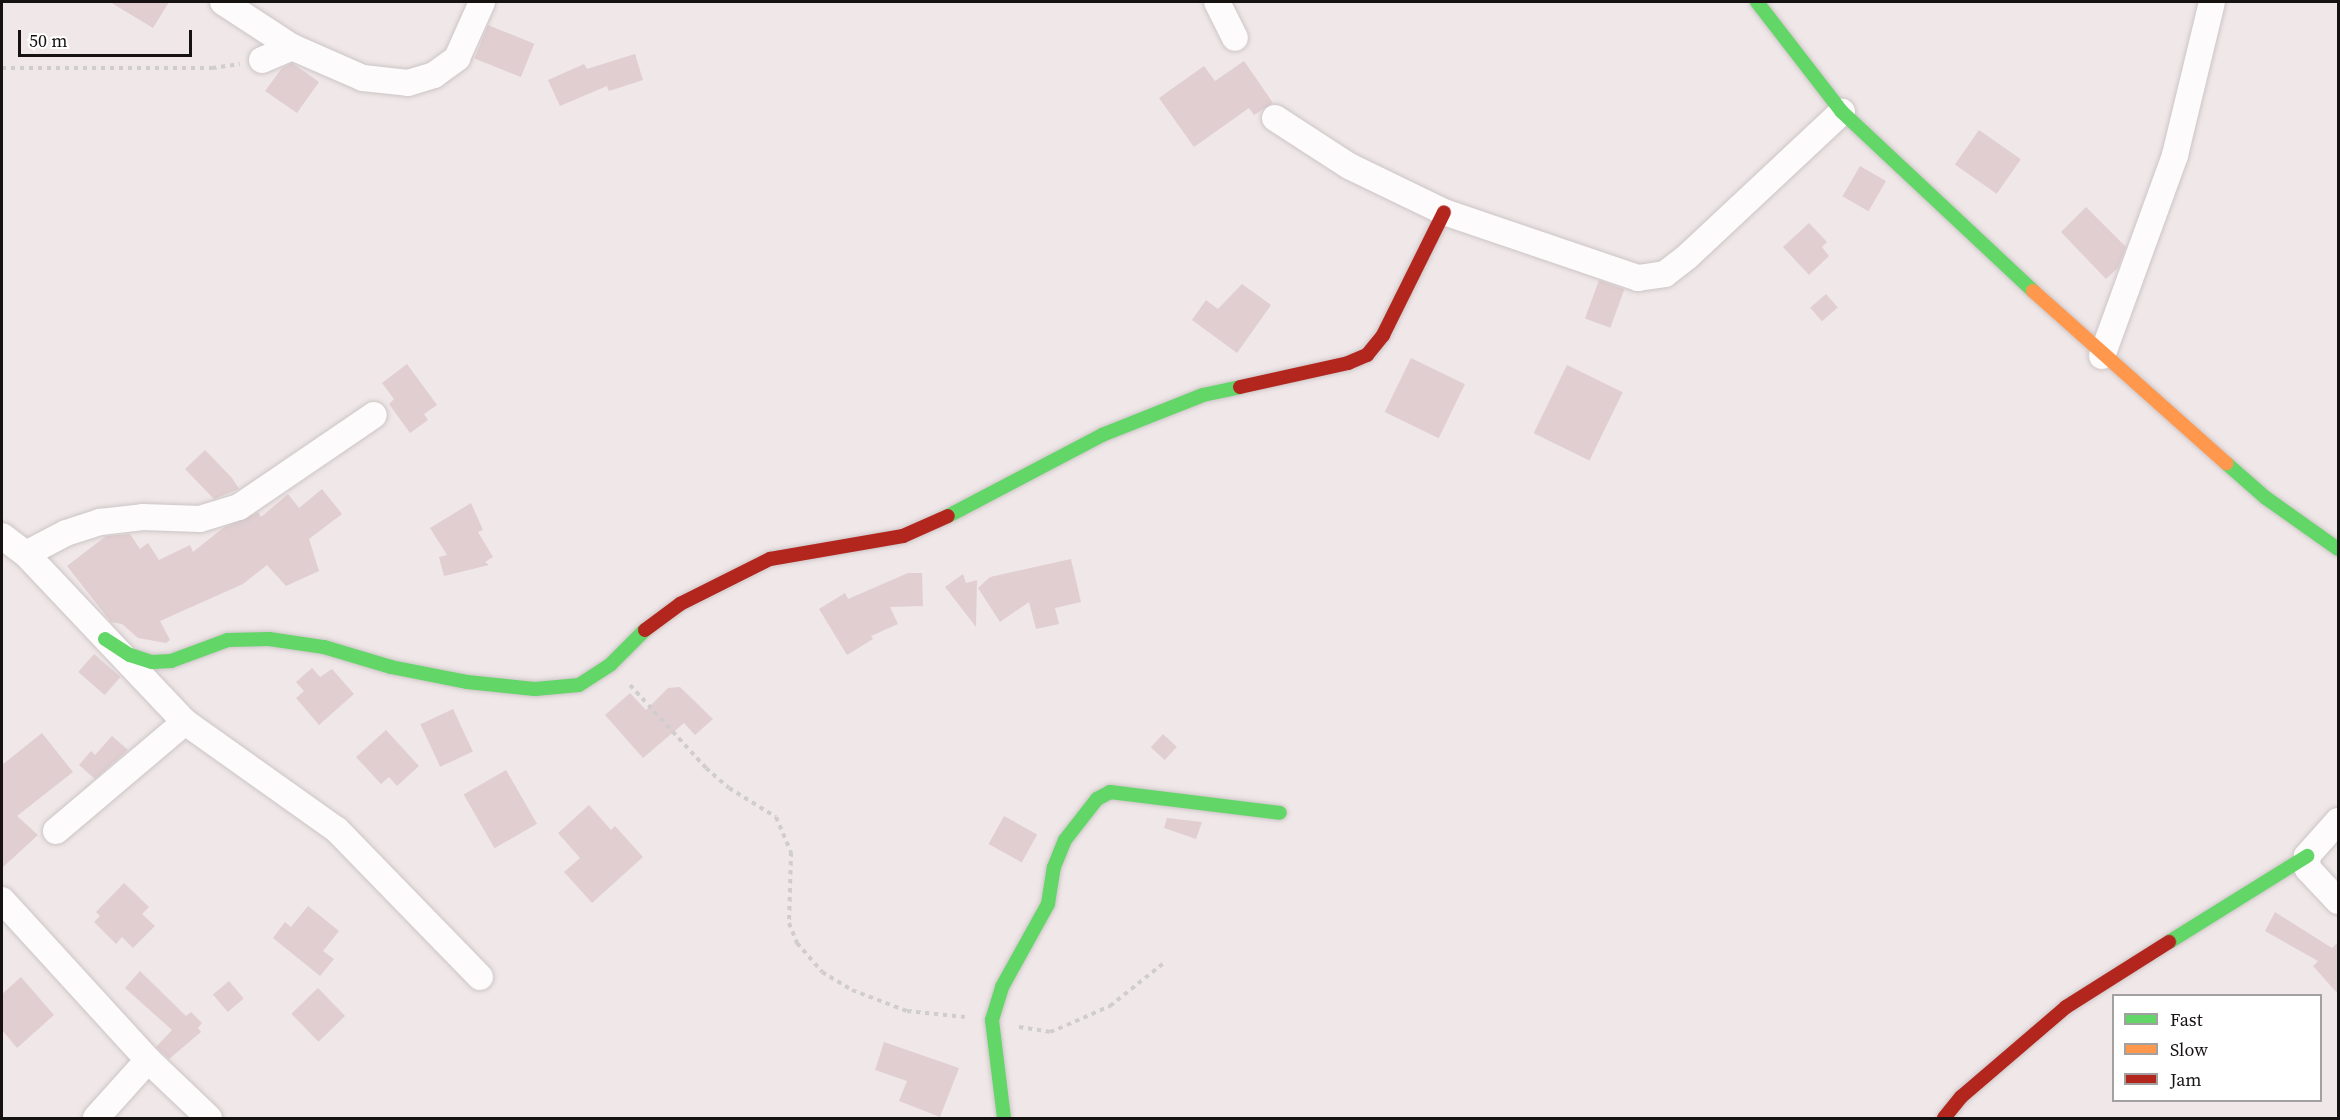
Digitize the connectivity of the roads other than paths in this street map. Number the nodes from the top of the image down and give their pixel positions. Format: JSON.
{"nodes":[{"id":1,"x":223,"y":2,"type":"edge"},
{"id":2,"x":482,"y":2,"type":"edge"},
{"id":3,"x":1217,"y":2,"type":"edge"},
{"id":4,"x":1757,"y":2,"type":"edge"},
{"id":5,"x":2212,"y":2,"type":"edge"},
{"id":6,"x":1235,"y":38,"type":"dead end"},
{"id":7,"x":292,"y":47,"type":"junction"},
{"id":8,"x":262,"y":60,"type":"road end"},
{"id":9,"x":1842,"y":112,"type":"junction"},
{"id":10,"x":1275,"y":118,"type":"dead end"},
{"id":11,"x":1444,"y":212,"type":"junction"},
{"id":12,"x":2102,"y":356,"type":"junction"},
{"id":13,"x":374,"y":415,"type":"dead end"},
{"id":14,"x":2,"y":537,"type":"edge"},
{"id":15,"x":2338,"y":549,"type":"edge"},
{"id":16,"x":26,"y":554,"type":"junction"},
{"id":17,"x":105,"y":639,"type":"junction"},
{"id":18,"x":185,"y":722,"type":"junction"},
{"id":19,"x":1280,"y":813,"type":"dead end"},
{"id":20,"x":2338,"y":821,"type":"edge"},
{"id":21,"x":56,"y":831,"type":"dead end"},
{"id":22,"x":2307,"y":856,"type":"junction"},
{"id":23,"x":2,"y":900,"type":"edge"},
{"id":24,"x":2338,"y":901,"type":"edge"},
{"id":25,"x":480,"y":977,"type":"dead end"},
{"id":26,"x":148,"y":1060,"type":"junction"},
{"id":27,"x":96,"y":1119,"type":"edge"},
{"id":28,"x":209,"y":1119,"type":"edge"},
{"id":29,"x":1004,"y":1119,"type":"edge"},
{"id":30,"x":1944,"y":1119,"type":"edge"}],
"edges":[{"from":1,"to":7,"type":"street"},
{"from":2,"to":7,"type":"street"},
{"from":3,"to":6,"type":"street"},
{"from":4,"to":9,"type":"street"},
{"from":5,"to":12,"type":"street"},
{"from":7,"to":8,"type":"street"},
{"from":9,"to":11,"type":"street"},
{"from":9,"to":12,"type":"street"},
{"from":10,"to":11,"type":"street"},
{"from":11,"to":17,"type":"street"},
{"from":12,"to":15,"type":"street"},
{"from":13,"to":16,"type":"street"},
{"from":14,"to":16,"type":"street"},
{"from":16,"to":17,"type":"street"},
{"from":17,"to":18,"type":"street"},
{"from":18,"to":21,"type":"street"},
{"from":18,"to":25,"type":"street"},
{"from":19,"to":29,"type":"street"},
{"from":20,"to":22,"type":"street"},
{"from":22,"to":24,"type":"street"},
{"from":22,"to":30,"type":"street"},
{"from":23,"to":26,"type":"street"},
{"from":26,"to":27,"type":"street"},
{"from":26,"to":28,"type":"street"}]}
